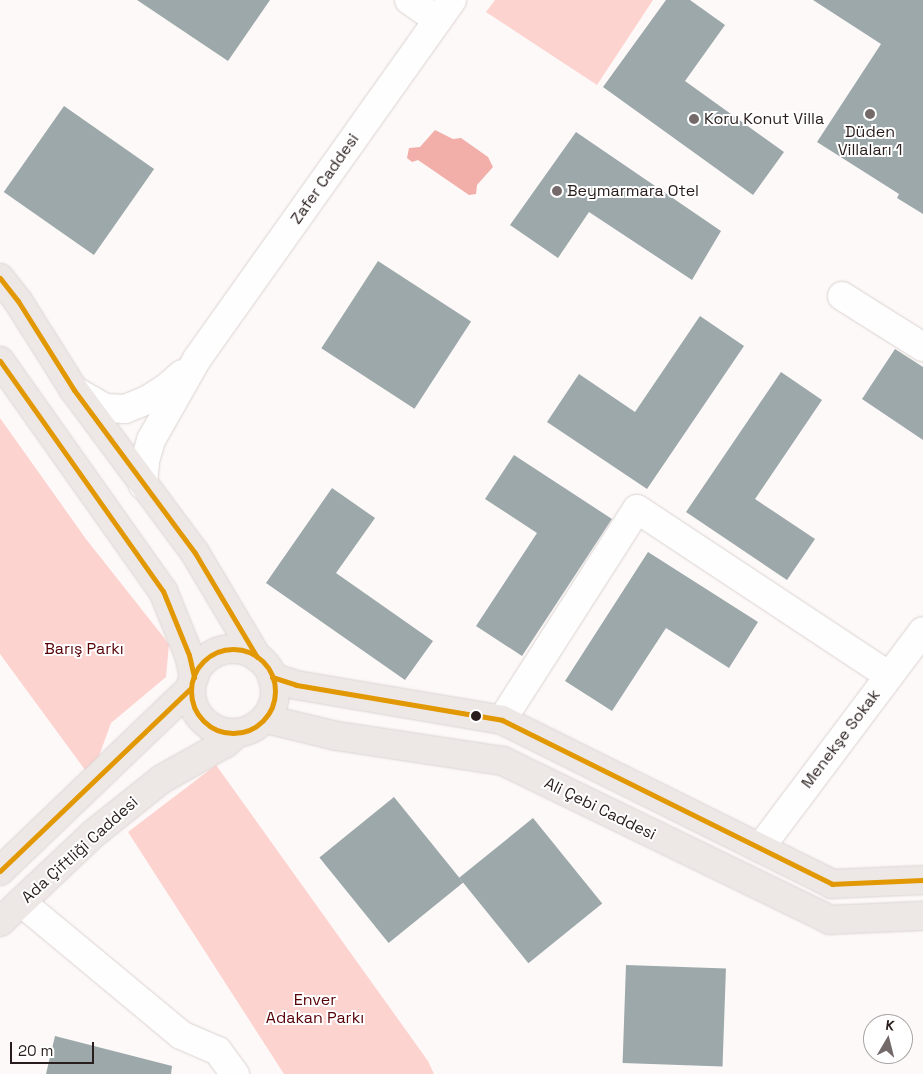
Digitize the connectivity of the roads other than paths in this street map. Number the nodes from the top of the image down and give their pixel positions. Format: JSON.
{"nodes":[{"id":1,"x":409,"y":0,"type":"edge"},
{"id":2,"x":445,"y":10,"type":"edge"},
{"id":3,"x":0,"y":278,"type":"edge"},
{"id":4,"x":842,"y":296,"type":"dead end"},
{"id":5,"x":923,"y":347,"type":"edge"},
{"id":6,"x":197,"y":359,"type":"junction"},
{"id":7,"x":0,"y":361,"type":"edge"},
{"id":8,"x":74,"y":390,"type":"junction"},
{"id":9,"x":143,"y":485,"type":"junction"},
{"id":10,"x":923,"y":631,"type":"edge"},
{"id":11,"x":265,"y":667,"type":"junction"},
{"id":12,"x":889,"y":676,"type":"junction"},
{"id":13,"x":192,"y":683,"type":"junction"},
{"id":14,"x":266,"y":719,"type":"junction"},
{"id":15,"x":502,"y":720,"type":"junction"},
{"id":16,"x":237,"y":733,"type":"junction"},
{"id":17,"x":760,"y":848,"type":"junction"},
{"id":18,"x":0,"y":871,"type":"edge"},
{"id":19,"x":923,"y":880,"type":"edge"},
{"id":20,"x":21,"y":902,"type":"junction"},
{"id":21,"x":923,"y":916,"type":"edge"},
{"id":22,"x":0,"y":922,"type":"edge"},
{"id":23,"x":234,"y":1074,"type":"edge"}],
"edges":[{"from":1,"to":2,"type":"street"},
{"from":2,"to":6,"type":"street","name":"Zafer Caddesi"},
{"from":3,"to":8,"type":"main road"},
{"from":4,"to":5,"type":"street"},
{"from":6,"to":8,"type":"street"},
{"from":6,"to":9,"type":"street"},
{"from":7,"to":13,"type":"main road"},
{"from":8,"to":9,"type":"main road"},
{"from":9,"to":11,"type":"main road"},
{"from":10,"to":12,"type":"street","name":"Menekşe Sokak"},
{"from":11,"to":13,"type":"main road"},
{"from":11,"to":14,"type":"main road"},
{"from":11,"to":15,"type":"main road"},
{"from":12,"to":15,"type":"street"},
{"from":12,"to":17,"type":"street","name":"Menekşe Sokak"},
{"from":13,"to":16,"type":"main road"},
{"from":13,"to":18,"type":"main road"},
{"from":14,"to":16,"type":"main road"},
{"from":14,"to":21,"type":"main road","name":"Ali Çebi Caddesi"},
{"from":15,"to":17,"type":"main road"},
{"from":16,"to":20,"type":"main road","name":"Ada Çiftliği Caddesi"},
{"from":17,"to":19,"type":"main road"},
{"from":20,"to":22,"type":"main road","name":"Ada Çiftliği Caddesi"},
{"from":20,"to":23,"type":"street"}]}
